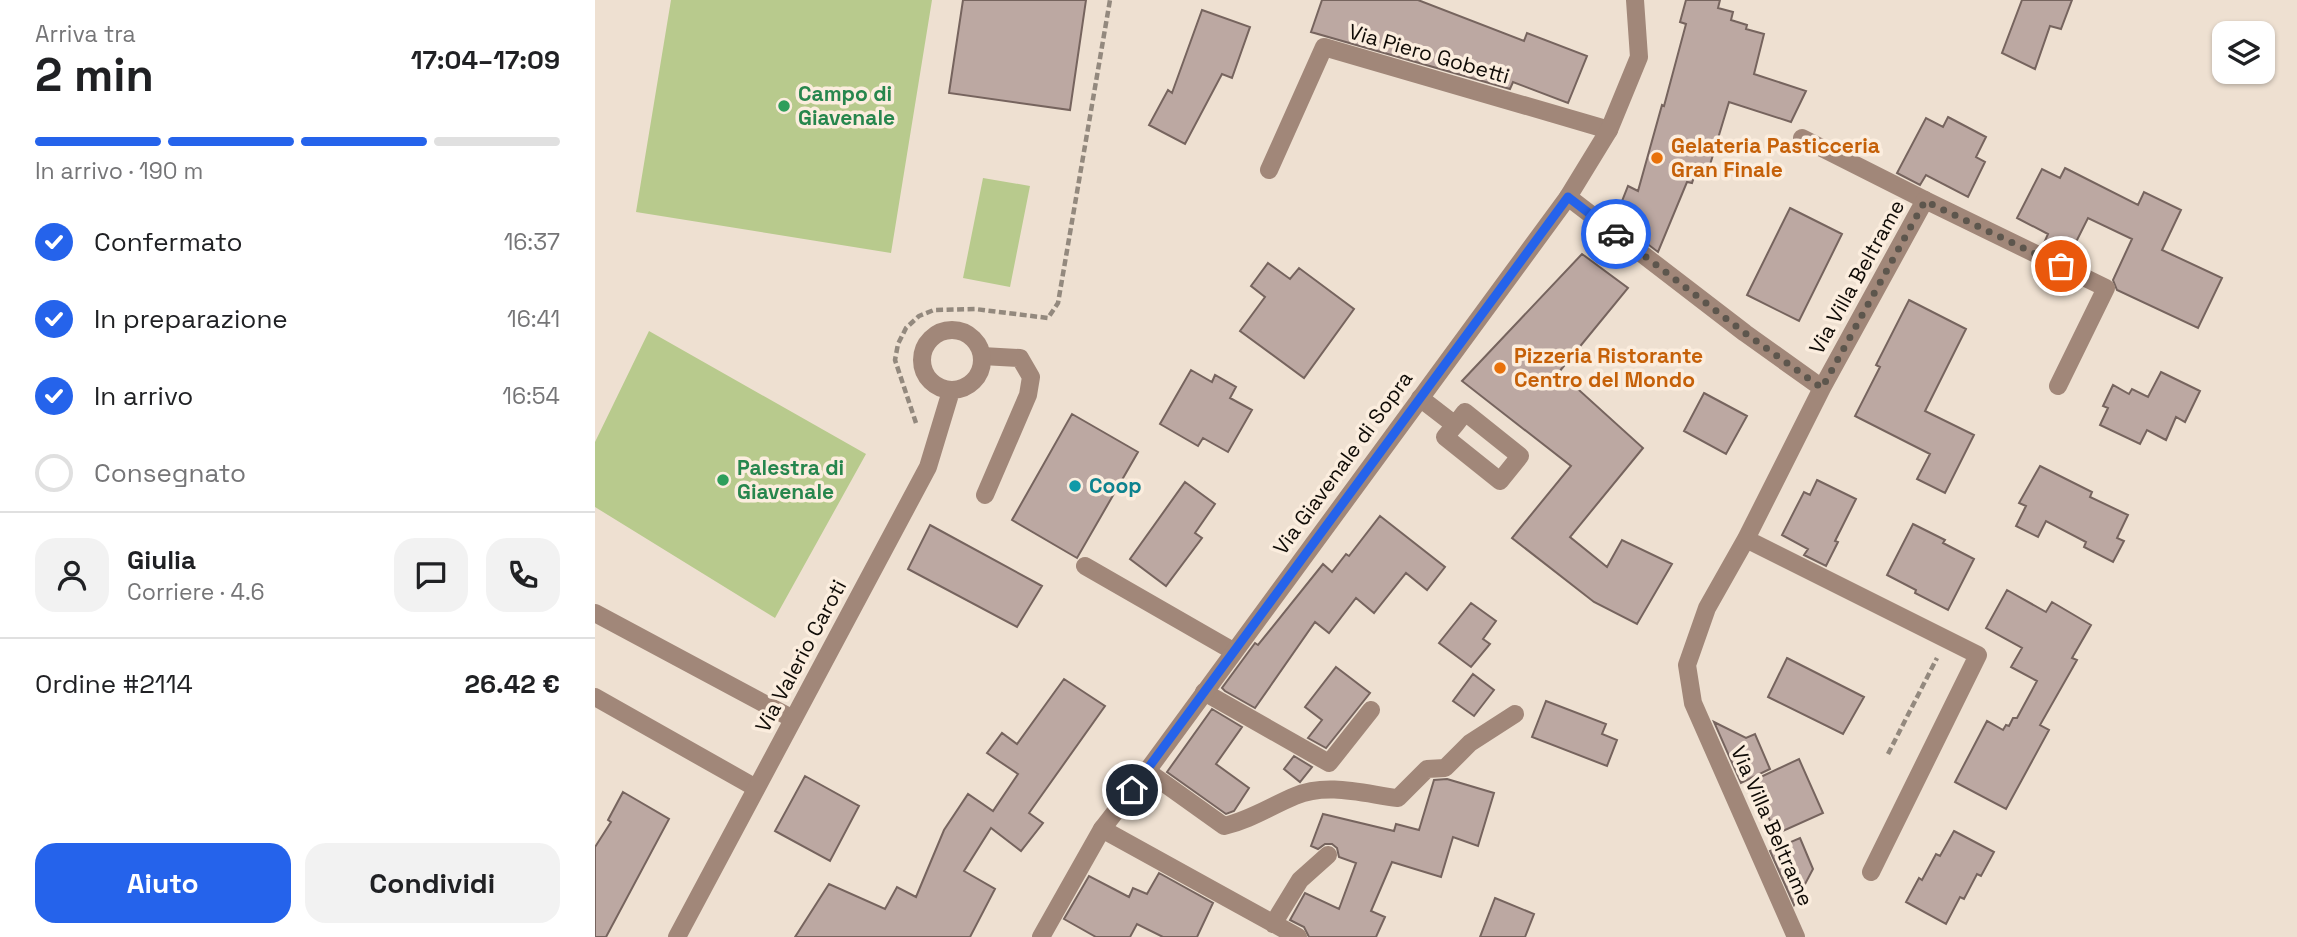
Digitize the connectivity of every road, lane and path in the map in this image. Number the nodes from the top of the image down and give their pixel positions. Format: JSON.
{"nodes":[{"id":1,"x":1110,"y":0,"type":"edge"},
{"id":2,"x":1635,"y":0,"type":"edge"},
{"id":3,"x":1609,"y":130,"type":"junction"},
{"id":4,"x":1802,"y":138,"type":"dead end"},
{"id":5,"x":1269,"y":170,"type":"dead end"},
{"id":6,"x":1568,"y":197,"type":"junction"},
{"id":7,"x":1925,"y":201,"type":"junction"},
{"id":8,"x":1066,"y":246,"type":"dead end"},
{"id":9,"x":982,"y":356,"type":"junction"},
{"id":10,"x":2058,"y":386,"type":"dead end"},
{"id":11,"x":1822,"y":388,"type":"junction"},
{"id":12,"x":951,"y":391,"type":"junction"},
{"id":13,"x":1420,"y":398,"type":"junction"},
{"id":14,"x":1454,"y":425,"type":"dead end"},
{"id":15,"x":985,"y":495,"type":"dead end"},
{"id":16,"x":1746,"y":539,"type":"junction"},
{"id":17,"x":1085,"y":566,"type":"dead end"},
{"id":18,"x":595,"y":612,"type":"edge"},
{"id":19,"x":1947,"y":639,"type":"junction"},
{"id":20,"x":1233,"y":651,"type":"junction"},
{"id":21,"x":1204,"y":692,"type":"junction"},
{"id":22,"x":595,"y":697,"type":"edge"},
{"id":23,"x":1371,"y":710,"type":"dead end"},
{"id":24,"x":1515,"y":714,"type":"dead end"},
{"id":25,"x":793,"y":719,"type":"junction"},
{"id":26,"x":1888,"y":754,"type":"dead end"},
{"id":27,"x":1147,"y":771,"type":"junction"},
{"id":28,"x":756,"y":788,"type":"junction"},
{"id":29,"x":1102,"y":830,"type":"junction"},
{"id":30,"x":1328,"y":855,"type":"dead end"},
{"id":31,"x":1871,"y":872,"type":"dead end"},
{"id":32,"x":1273,"y":925,"type":"junction"},
{"id":33,"x":677,"y":937,"type":"edge"},
{"id":34,"x":1041,"y":937,"type":"edge"},
{"id":35,"x":1298,"y":937,"type":"edge"},
{"id":36,"x":1796,"y":937,"type":"edge"}],
"edges":[{"from":1,"to":8,"type":"path"},
{"from":2,"to":3,"type":"street","name":"Via Giavenale di Sopra"},
{"from":3,"to":5,"type":"street","name":"Via Piero Gobetti"},
{"from":3,"to":6,"type":"street","name":"Via Giavenale di Sopra"},
{"from":4,"to":7,"type":"street"},
{"from":6,"to":11,"type":"street","name":"Via Villa Beltrame"},
{"from":6,"to":13,"type":"street","name":"Via Giavenale di Sopra"},
{"from":7,"to":10,"type":"street","name":"Via Villa Beltrame"},
{"from":7,"to":11,"type":"street","name":"Via Villa Beltrame"},
{"from":9,"to":12,"type":"street"},
{"from":9,"to":12,"type":"street"},
{"from":9,"to":15,"type":"street"},
{"from":11,"to":16,"type":"street","name":"Via Villa Beltrame"},
{"from":12,"to":25,"type":"street","name":"Via Valerio Caroti"},
{"from":13,"to":14,"type":"street"},
{"from":13,"to":20,"type":"street","name":"Via Giavenale di Sopra"},
{"from":16,"to":19,"type":"street"},
{"from":16,"to":36,"type":"street","name":"Via Villa Beltrame"},
{"from":17,"to":20,"type":"street"},
{"from":18,"to":25,"type":"street"},
{"from":19,"to":26,"type":"path"},
{"from":19,"to":31,"type":"street"},
{"from":20,"to":21,"type":"street","name":"Via Giavenale di Sopra"},
{"from":21,"to":23,"type":"street"},
{"from":21,"to":27,"type":"street","name":"Via Giavenale di Sopra"},
{"from":22,"to":28,"type":"street"},
{"from":24,"to":27,"type":"street"},
{"from":25,"to":28,"type":"street","name":"Via Valerio Caroti"},
{"from":27,"to":29,"type":"street","name":"Via Giavenale di Sopra"},
{"from":28,"to":33,"type":"street","name":"Via Valerio Caroti"},
{"from":29,"to":32,"type":"street"},
{"from":29,"to":34,"type":"street","name":"Via Giavenale di Sopra"},
{"from":30,"to":32,"type":"street"},
{"from":32,"to":35,"type":"street"}]}
